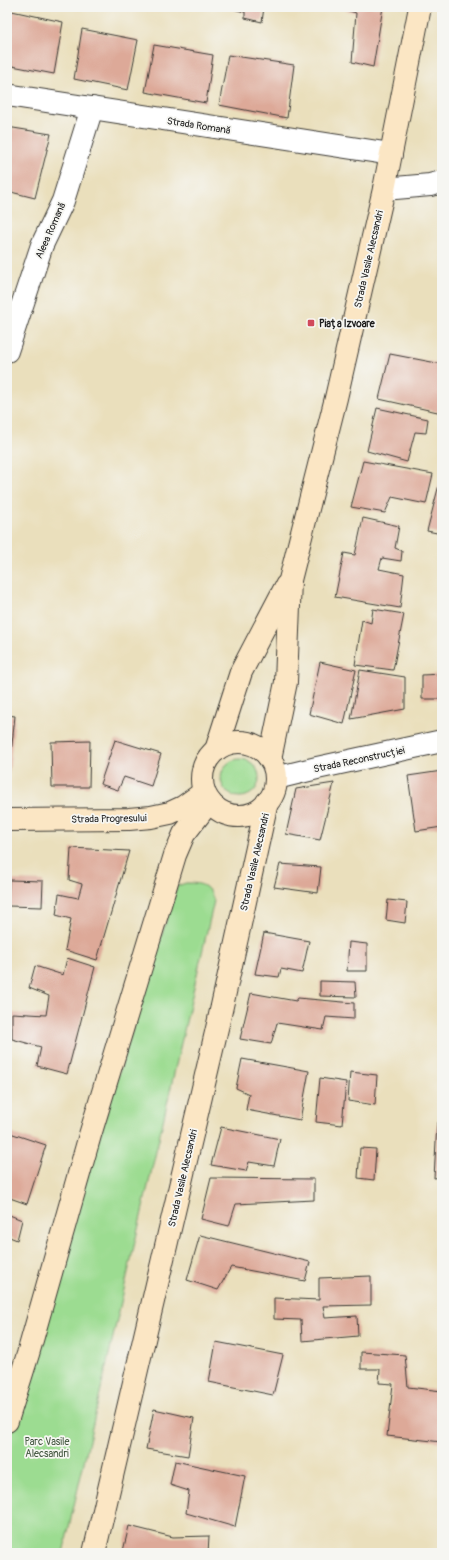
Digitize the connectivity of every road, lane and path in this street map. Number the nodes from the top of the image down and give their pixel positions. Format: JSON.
{"nodes":[{"id":1,"x":420,"y":7,"type":"edge"},
{"id":2,"x":7,"y":95,"type":"edge"},
{"id":3,"x":92,"y":108,"type":"junction"},
{"id":4,"x":391,"y":154,"type":"junction"},
{"id":5,"x":442,"y":182,"type":"edge"},
{"id":6,"x":384,"y":189,"type":"junction"},
{"id":7,"x":7,"y":351,"type":"edge"},
{"id":8,"x":290,"y":580,"type":"junction"},
{"id":9,"x":442,"y":741,"type":"edge"},
{"id":10,"x":216,"y":750,"type":"junction"},
{"id":11,"x":273,"y":769,"type":"junction"},
{"id":12,"x":206,"y":796,"type":"junction"},
{"id":13,"x":268,"y":802,"type":"junction"},
{"id":14,"x":7,"y":820,"type":"edge"},
{"id":15,"x":7,"y":1421,"type":"edge"},
{"id":16,"x":94,"y":1553,"type":"edge"}],
"edges":[{"from":1,"to":4,"type":"street","name":"Strada Vasile Alecsandri"},
{"from":2,"to":3,"type":"street","name":"Strada Romană"},
{"from":3,"to":4,"type":"street","name":"Strada Romană"},
{"from":3,"to":7,"type":"street","name":"Aleea Romană"},
{"from":4,"to":6,"type":"street","name":"Strada Vasile Alecsandri"},
{"from":5,"to":6,"type":"street"},
{"from":6,"to":8,"type":"street","name":"Strada Vasile Alecsandri"},
{"from":8,"to":10,"type":"street","name":"Strada Vasile Alecsandri"},
{"from":8,"to":11,"type":"street","name":"Strada Vasile Alecsandri"},
{"from":9,"to":11,"type":"street","name":"Strada Reconstrucției"},
{"from":10,"to":11,"type":"street"},
{"from":10,"to":12,"type":"street"},
{"from":11,"to":13,"type":"street"},
{"from":12,"to":13,"type":"street"},
{"from":12,"to":14,"type":"street","name":"Strada Progresului"},
{"from":12,"to":15,"type":"street"},
{"from":13,"to":16,"type":"street","name":"Strada Vasile Alecsandri"}]}
